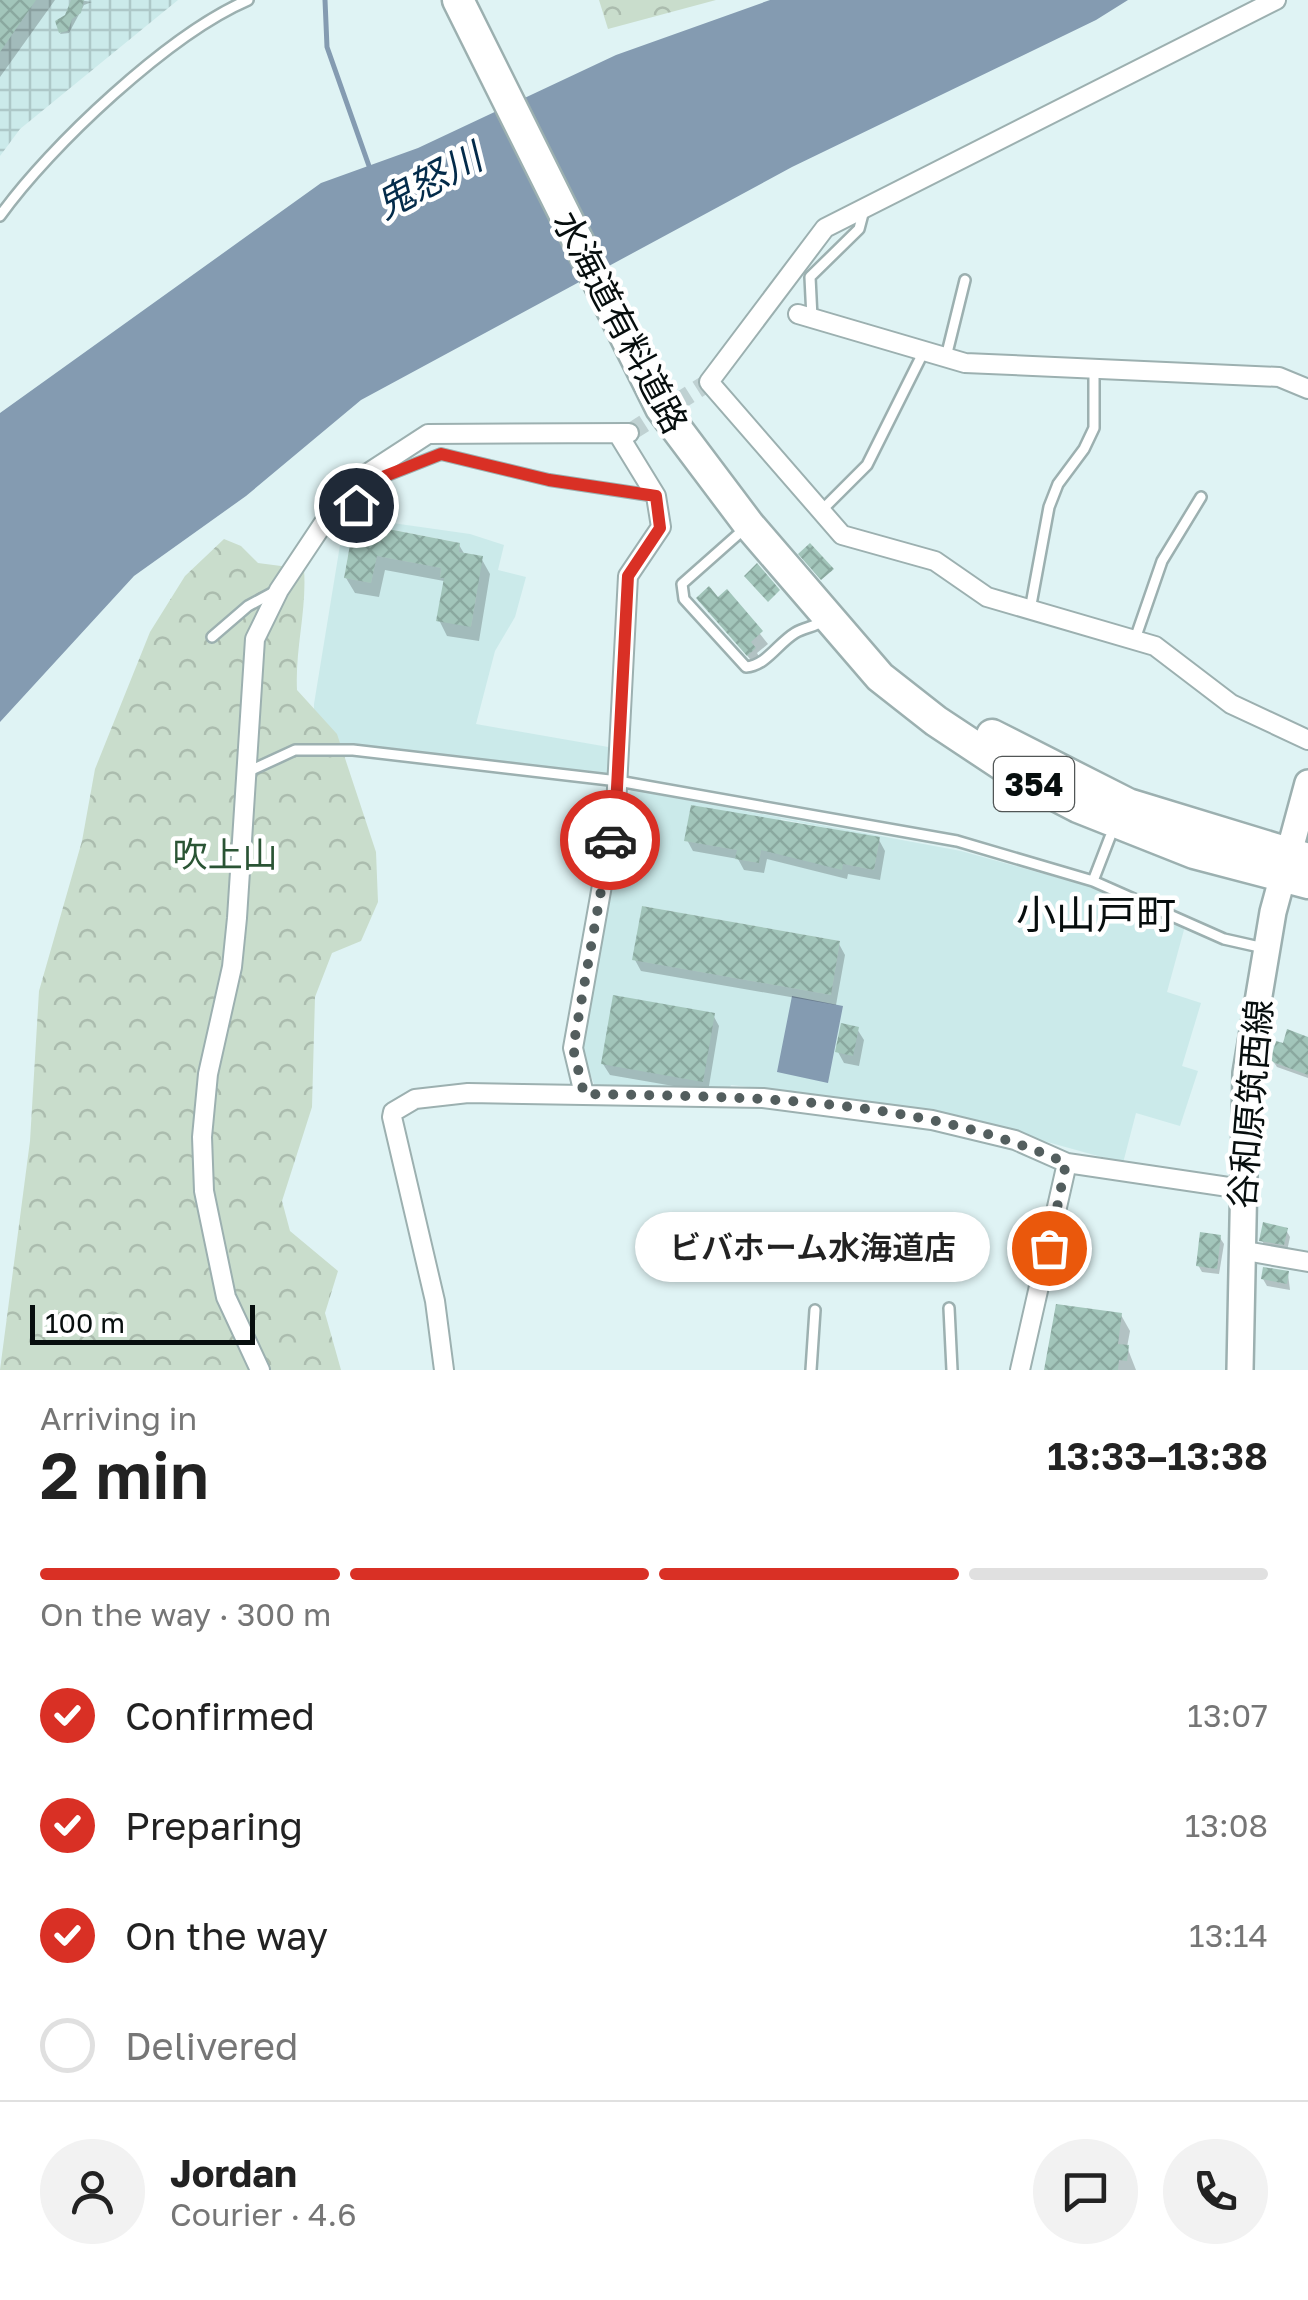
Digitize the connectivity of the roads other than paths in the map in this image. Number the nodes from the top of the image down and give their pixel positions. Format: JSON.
{"nodes":[{"id":1,"x":248,"y":0,"type":"edge"},
{"id":2,"x":458,"y":0,"type":"edge"},
{"id":3,"x":1276,"y":0,"type":"edge"},
{"id":4,"x":865,"y":207,"type":"junction"},
{"id":5,"x":0,"y":216,"type":"edge"},
{"id":6,"x":966,"y":280,"type":"dead end"},
{"id":7,"x":805,"y":316,"type":"joint"},
{"id":8,"x":924,"y":351,"type":"junction"},
{"id":9,"x":946,"y":357,"type":"junction"},
{"id":10,"x":1094,"y":370,"type":"junction"},
{"id":11,"x":1308,"y":389,"type":"edge"},
{"id":12,"x":656,"y":496,"type":"junction"},
{"id":13,"x":1200,"y":497,"type":"dead end"},
{"id":14,"x":334,"y":508,"type":"junction"},
{"id":15,"x":821,"y":511,"type":"junction"},
{"id":16,"x":749,"y":525,"type":"junction"},
{"id":17,"x":279,"y":590,"type":"junction"},
{"id":18,"x":1030,"y":610,"type":"junction"},
{"id":19,"x":827,"y":616,"type":"junction"},
{"id":20,"x":212,"y":637,"type":"dead end"},
{"id":21,"x":1134,"y":640,"type":"junction"},
{"id":22,"x":1308,"y":740,"type":"edge"},
{"id":23,"x":243,"y":774,"type":"junction"},
{"id":24,"x":618,"y":782,"type":"junction"},
{"id":25,"x":1308,"y":783,"type":"edge"},
{"id":26,"x":1110,"y":837,"type":"dead end"},
{"id":27,"x":1297,"y":869,"type":"edge"},
{"id":28,"x":1093,"y":881,"type":"junction"},
{"id":29,"x":1266,"y":949,"type":"junction"},
{"id":30,"x":584,"y":1094,"type":"junction"},
{"id":31,"x":1066,"y":1163,"type":"junction"},
{"id":32,"x":1242,"y":1189,"type":"junction"},
{"id":33,"x":1240,"y":1250,"type":"junction"},
{"id":34,"x":1308,"y":1262,"type":"edge"},
{"id":35,"x":948,"y":1308,"type":"dead end"},
{"id":36,"x":814,"y":1310,"type":"dead end"},
{"id":37,"x":260,"y":1370,"type":"edge"},
{"id":38,"x":444,"y":1370,"type":"edge"},
{"id":39,"x":811,"y":1370,"type":"edge"},
{"id":40,"x":952,"y":1370,"type":"edge"},
{"id":41,"x":1020,"y":1370,"type":"edge"},
{"id":42,"x":1240,"y":1370,"type":"edge"}],
"edges":[{"from":1,"to":5,"type":"lane"},
{"from":2,"to":16,"type":"highway","name":"水海道有料道路","number":"354"},
{"from":3,"to":4,"type":"street"},
{"from":4,"to":7,"type":"lane"},
{"from":4,"to":15,"type":"street"},
{"from":6,"to":9,"type":"lane"},
{"from":7,"to":8,"type":"street"},
{"from":8,"to":9,"type":"street"},
{"from":8,"to":15,"type":"lane"},
{"from":9,"to":10,"type":"street"},
{"from":10,"to":11,"type":"street"},
{"from":10,"to":18,"type":"lane"},
{"from":12,"to":14,"type":"lane"},
{"from":12,"to":14,"type":"street"},
{"from":12,"to":24,"type":"street"},
{"from":13,"to":21,"type":"lane"},
{"from":14,"to":17,"type":"street"},
{"from":15,"to":18,"type":"street"},
{"from":16,"to":19,"type":"highway","name":"水海道有料道路","number":"354"},
{"from":16,"to":19,"type":"lane"},
{"from":17,"to":20,"type":"lane"},
{"from":17,"to":23,"type":"street"},
{"from":18,"to":21,"type":"street"},
{"from":19,"to":27,"type":"highway","name":"水海道有料道路","number":"354"},
{"from":21,"to":22,"type":"street"},
{"from":23,"to":24,"type":"lane"},
{"from":23,"to":37,"type":"street"},
{"from":24,"to":28,"type":"lane"},
{"from":24,"to":30,"type":"street"},
{"from":25,"to":27,"type":"main road","name":"谷和原筑西線"},
{"from":26,"to":28,"type":"lane"},
{"from":27,"to":29,"type":"main road","name":"谷和原筑西線"},
{"from":28,"to":29,"type":"lane"},
{"from":29,"to":32,"type":"main road","name":"谷和原筑西線"},
{"from":30,"to":31,"type":"street"},
{"from":30,"to":38,"type":"street"},
{"from":31,"to":32,"type":"street"},
{"from":31,"to":41,"type":"street"},
{"from":32,"to":33,"type":"main road","name":"谷和原筑西線"},
{"from":33,"to":34,"type":"street"},
{"from":33,"to":42,"type":"main road","name":"谷和原筑西線"},
{"from":35,"to":40,"type":"lane"},
{"from":36,"to":39,"type":"lane"}]}
